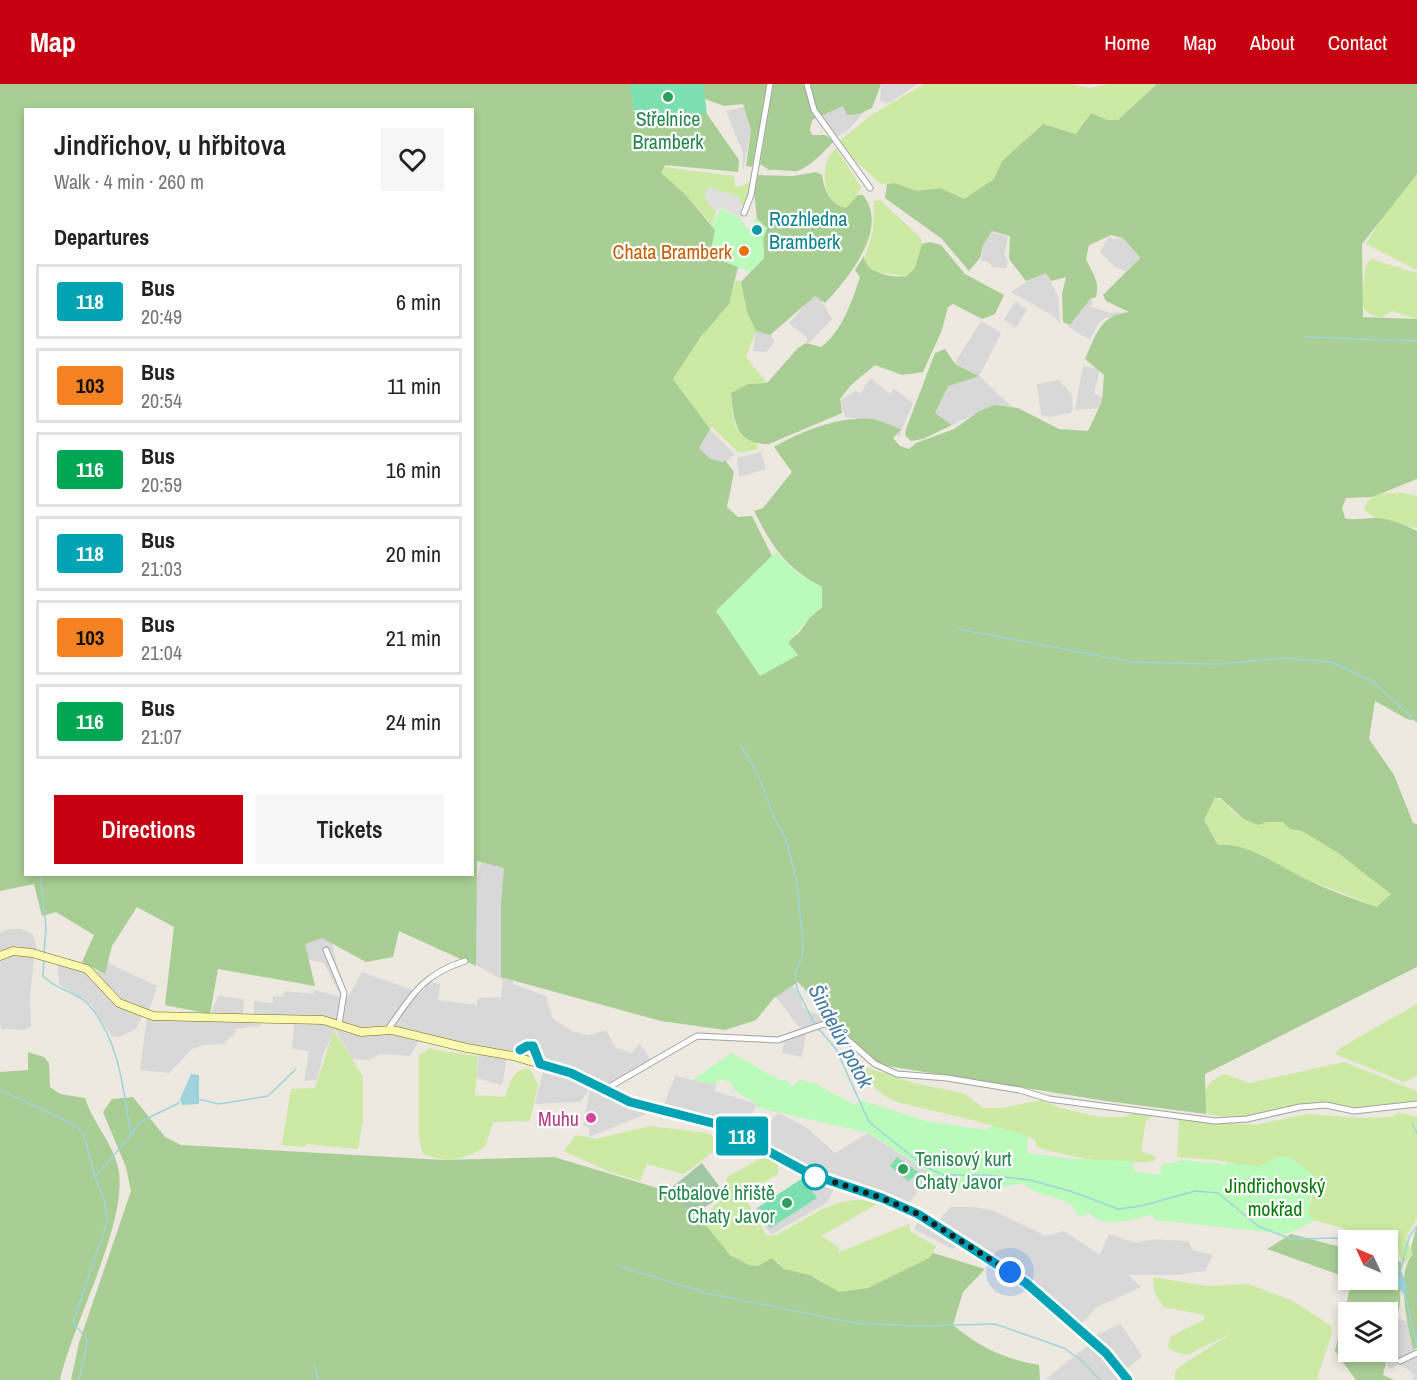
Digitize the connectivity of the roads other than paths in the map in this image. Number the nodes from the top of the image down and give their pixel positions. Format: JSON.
{"nodes":[{"id":1,"x":770,"y":84,"type":"edge"},
{"id":2,"x":807,"y":84,"type":"edge"},
{"id":3,"x":870,"y":188,"type":"dead end"},
{"id":4,"x":744,"y":213,"type":"dead end"},
{"id":5,"x":326,"y":950,"type":"dead end"},
{"id":6,"x":0,"y":956,"type":"edge"},
{"id":7,"x":465,"y":961,"type":"dead end"},
{"id":8,"x":339,"y":1024,"type":"junction"},
{"id":9,"x":387,"y":1031,"type":"junction"},
{"id":10,"x":603,"y":1091,"type":"junction"},
{"id":11,"x":1417,"y":1104,"type":"edge"},
{"id":12,"x":1417,"y":1353,"type":"edge"},
{"id":13,"x":1400,"y":1361,"type":"dead end"},
{"id":14,"x":1128,"y":1380,"type":"edge"}],
"edges":[{"from":1,"to":4,"type":"street"},
{"from":2,"to":3,"type":"street"},
{"from":5,"to":8,"type":"street"},
{"from":6,"to":8,"type":"street"},
{"from":7,"to":9,"type":"street"},
{"from":8,"to":9,"type":"street"},
{"from":9,"to":10,"type":"street"},
{"from":10,"to":11,"type":"street"},
{"from":10,"to":14,"type":"street"},
{"from":12,"to":13,"type":"street"}]}
